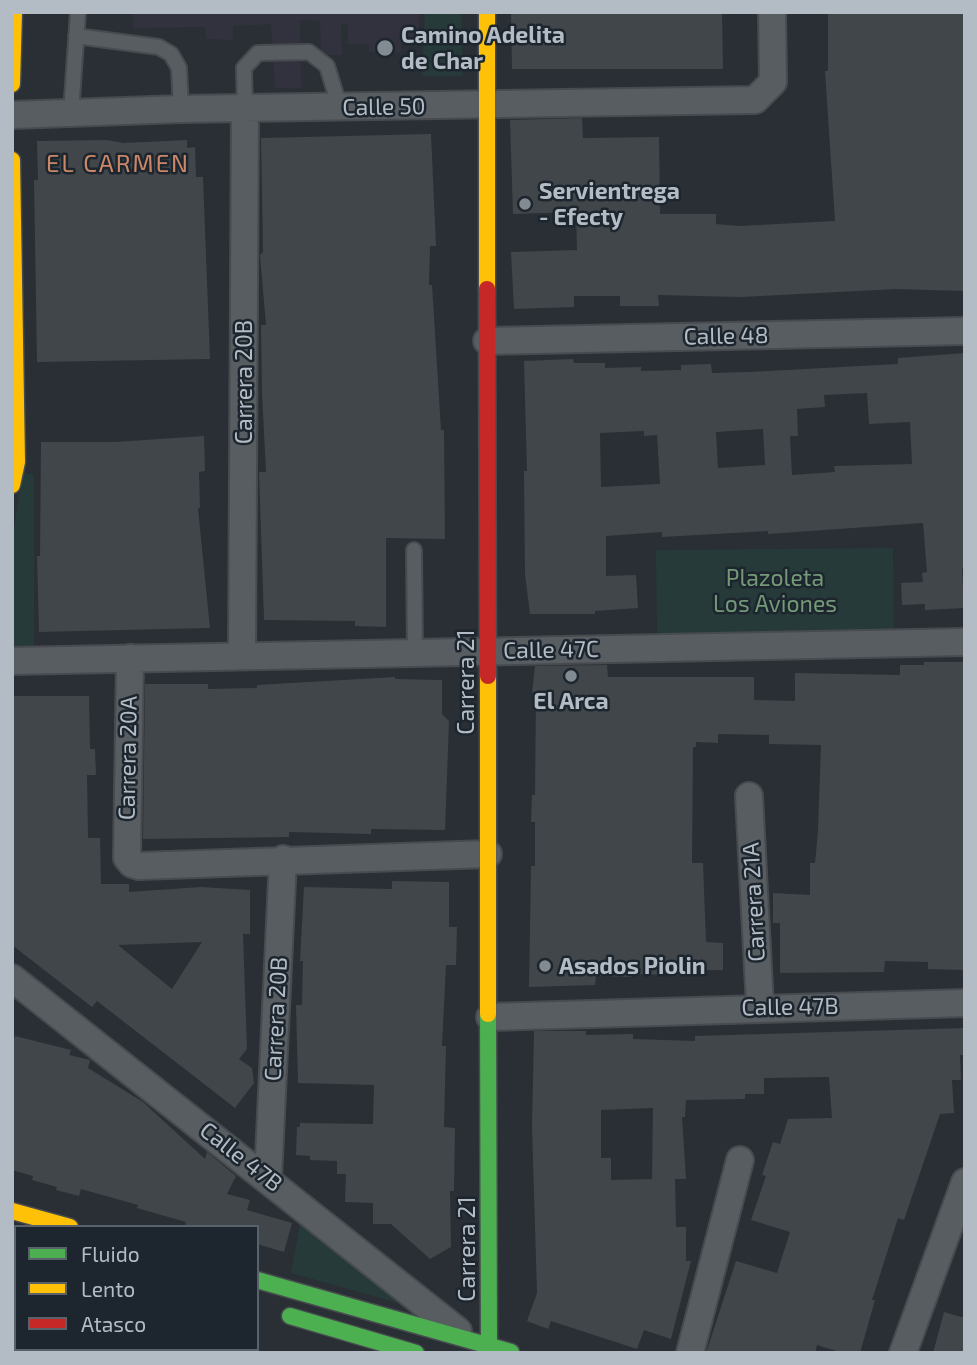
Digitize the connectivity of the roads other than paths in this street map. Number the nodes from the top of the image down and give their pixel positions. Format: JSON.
{"nodes":[{"id":1,"x":14,"y":12,"type":"edge"},
{"id":2,"x":78,"y":12,"type":"edge"},
{"id":3,"x":487,"y":12,"type":"edge"},
{"id":4,"x":772,"y":12,"type":"edge"},
{"id":5,"x":76,"y":36,"type":"junction"},
{"id":6,"x":12,"y":84,"type":"edge"},
{"id":7,"x":487,"y":105,"type":"junction"},
{"id":8,"x":245,"y":108,"type":"junction"},
{"id":9,"x":340,"y":108,"type":"junction"},
{"id":10,"x":181,"y":109,"type":"junction"},
{"id":11,"x":71,"y":113,"type":"junction"},
{"id":12,"x":12,"y":115,"type":"edge"},
{"id":13,"x":12,"y":160,"type":"edge"},
{"id":14,"x":965,"y":331,"type":"edge"},
{"id":15,"x":487,"y":341,"type":"junction"},
{"id":16,"x":14,"y":470,"type":"edge"},
{"id":17,"x":414,"y":550,"type":"dead end"},
{"id":18,"x":965,"y":642,"type":"edge"},
{"id":19,"x":489,"y":651,"type":"junction"},
{"id":20,"x":415,"y":653,"type":"junction"},
{"id":21,"x":242,"y":656,"type":"junction"},
{"id":22,"x":130,"y":658,"type":"junction"},
{"id":23,"x":12,"y":661,"type":"edge"},
{"id":24,"x":749,"y":796,"type":"dead end"},
{"id":25,"x":488,"y":854,"type":"junction"},
{"id":26,"x":284,"y":859,"type":"junction"},
{"id":27,"x":12,"y":978,"type":"edge"},
{"id":28,"x":965,"y":1003,"type":"edge"},
{"id":29,"x":760,"y":1007,"type":"junction"},
{"id":30,"x":490,"y":1017,"type":"junction"},
{"id":31,"x":740,"y":1160,"type":"dead end"},
{"id":32,"x":268,"y":1178,"type":"junction"},
{"id":33,"x":965,"y":1182,"type":"edge"},
{"id":34,"x":12,"y":1210,"type":"edge"},
{"id":35,"x":63,"y":1225,"type":"edge"},
{"id":36,"x":259,"y":1281,"type":"edge"},
{"id":37,"x":271,"y":1311,"type":"dead end"},
{"id":38,"x":482,"y":1346,"type":"edge"},
{"id":39,"x":416,"y":1353,"type":"edge"},
{"id":40,"x":515,"y":1353,"type":"edge"},
{"id":41,"x":690,"y":1353,"type":"edge"},
{"id":42,"x":903,"y":1353,"type":"edge"}],
"edges":[{"from":1,"to":6,"type":"main road"},
{"from":2,"to":5,"type":"lane"},
{"from":3,"to":7,"type":"main road","name":"Carrera 21"},
{"from":4,"to":7,"type":"street","name":"Calle 50"},
{"from":5,"to":10,"type":"lane"},
{"from":5,"to":11,"type":"lane"},
{"from":7,"to":9,"type":"street","name":"Calle 50"},
{"from":7,"to":15,"type":"main road","name":"Carrera 21"},
{"from":8,"to":9,"type":"street","name":"Calle 50"},
{"from":8,"to":9,"type":"lane"},
{"from":8,"to":10,"type":"street","name":"Calle 50"},
{"from":8,"to":21,"type":"street","name":"Carrera 20B"},
{"from":10,"to":11,"type":"street","name":"Calle 50"},
{"from":11,"to":12,"type":"street","name":"Calle 50"},
{"from":13,"to":16,"type":"main road"},
{"from":14,"to":15,"type":"street","name":"Calle 48"},
{"from":15,"to":19,"type":"main road","name":"Carrera 21"},
{"from":17,"to":20,"type":"lane"},
{"from":18,"to":19,"type":"street","name":"Calle 47C"},
{"from":19,"to":20,"type":"street","name":"Calle 47C"},
{"from":19,"to":25,"type":"main road","name":"Carrera 21"},
{"from":20,"to":21,"type":"street","name":"Calle 47C"},
{"from":21,"to":22,"type":"street","name":"Calle 47C"},
{"from":22,"to":23,"type":"street","name":"Calle 47C"},
{"from":22,"to":26,"type":"street","name":"Carrera 20A"},
{"from":24,"to":29,"type":"street","name":"Carrera 21A"},
{"from":25,"to":26,"type":"street"},
{"from":25,"to":30,"type":"main road","name":"Carrera 21"},
{"from":26,"to":32,"type":"street","name":"Carrera 20B"},
{"from":27,"to":32,"type":"street","name":"Calle 47B"},
{"from":28,"to":29,"type":"street","name":"Calle 47B"},
{"from":29,"to":30,"type":"street","name":"Calle 47B"},
{"from":30,"to":38,"type":"main road","name":"Carrera 21"},
{"from":31,"to":41,"type":"street"},
{"from":32,"to":38,"type":"street","name":"Calle 47B"},
{"from":33,"to":42,"type":"street"},
{"from":34,"to":35,"type":"main road"},
{"from":36,"to":38,"type":"main road"},
{"from":37,"to":39,"type":"main road"},
{"from":38,"to":40,"type":"main road"}]}
